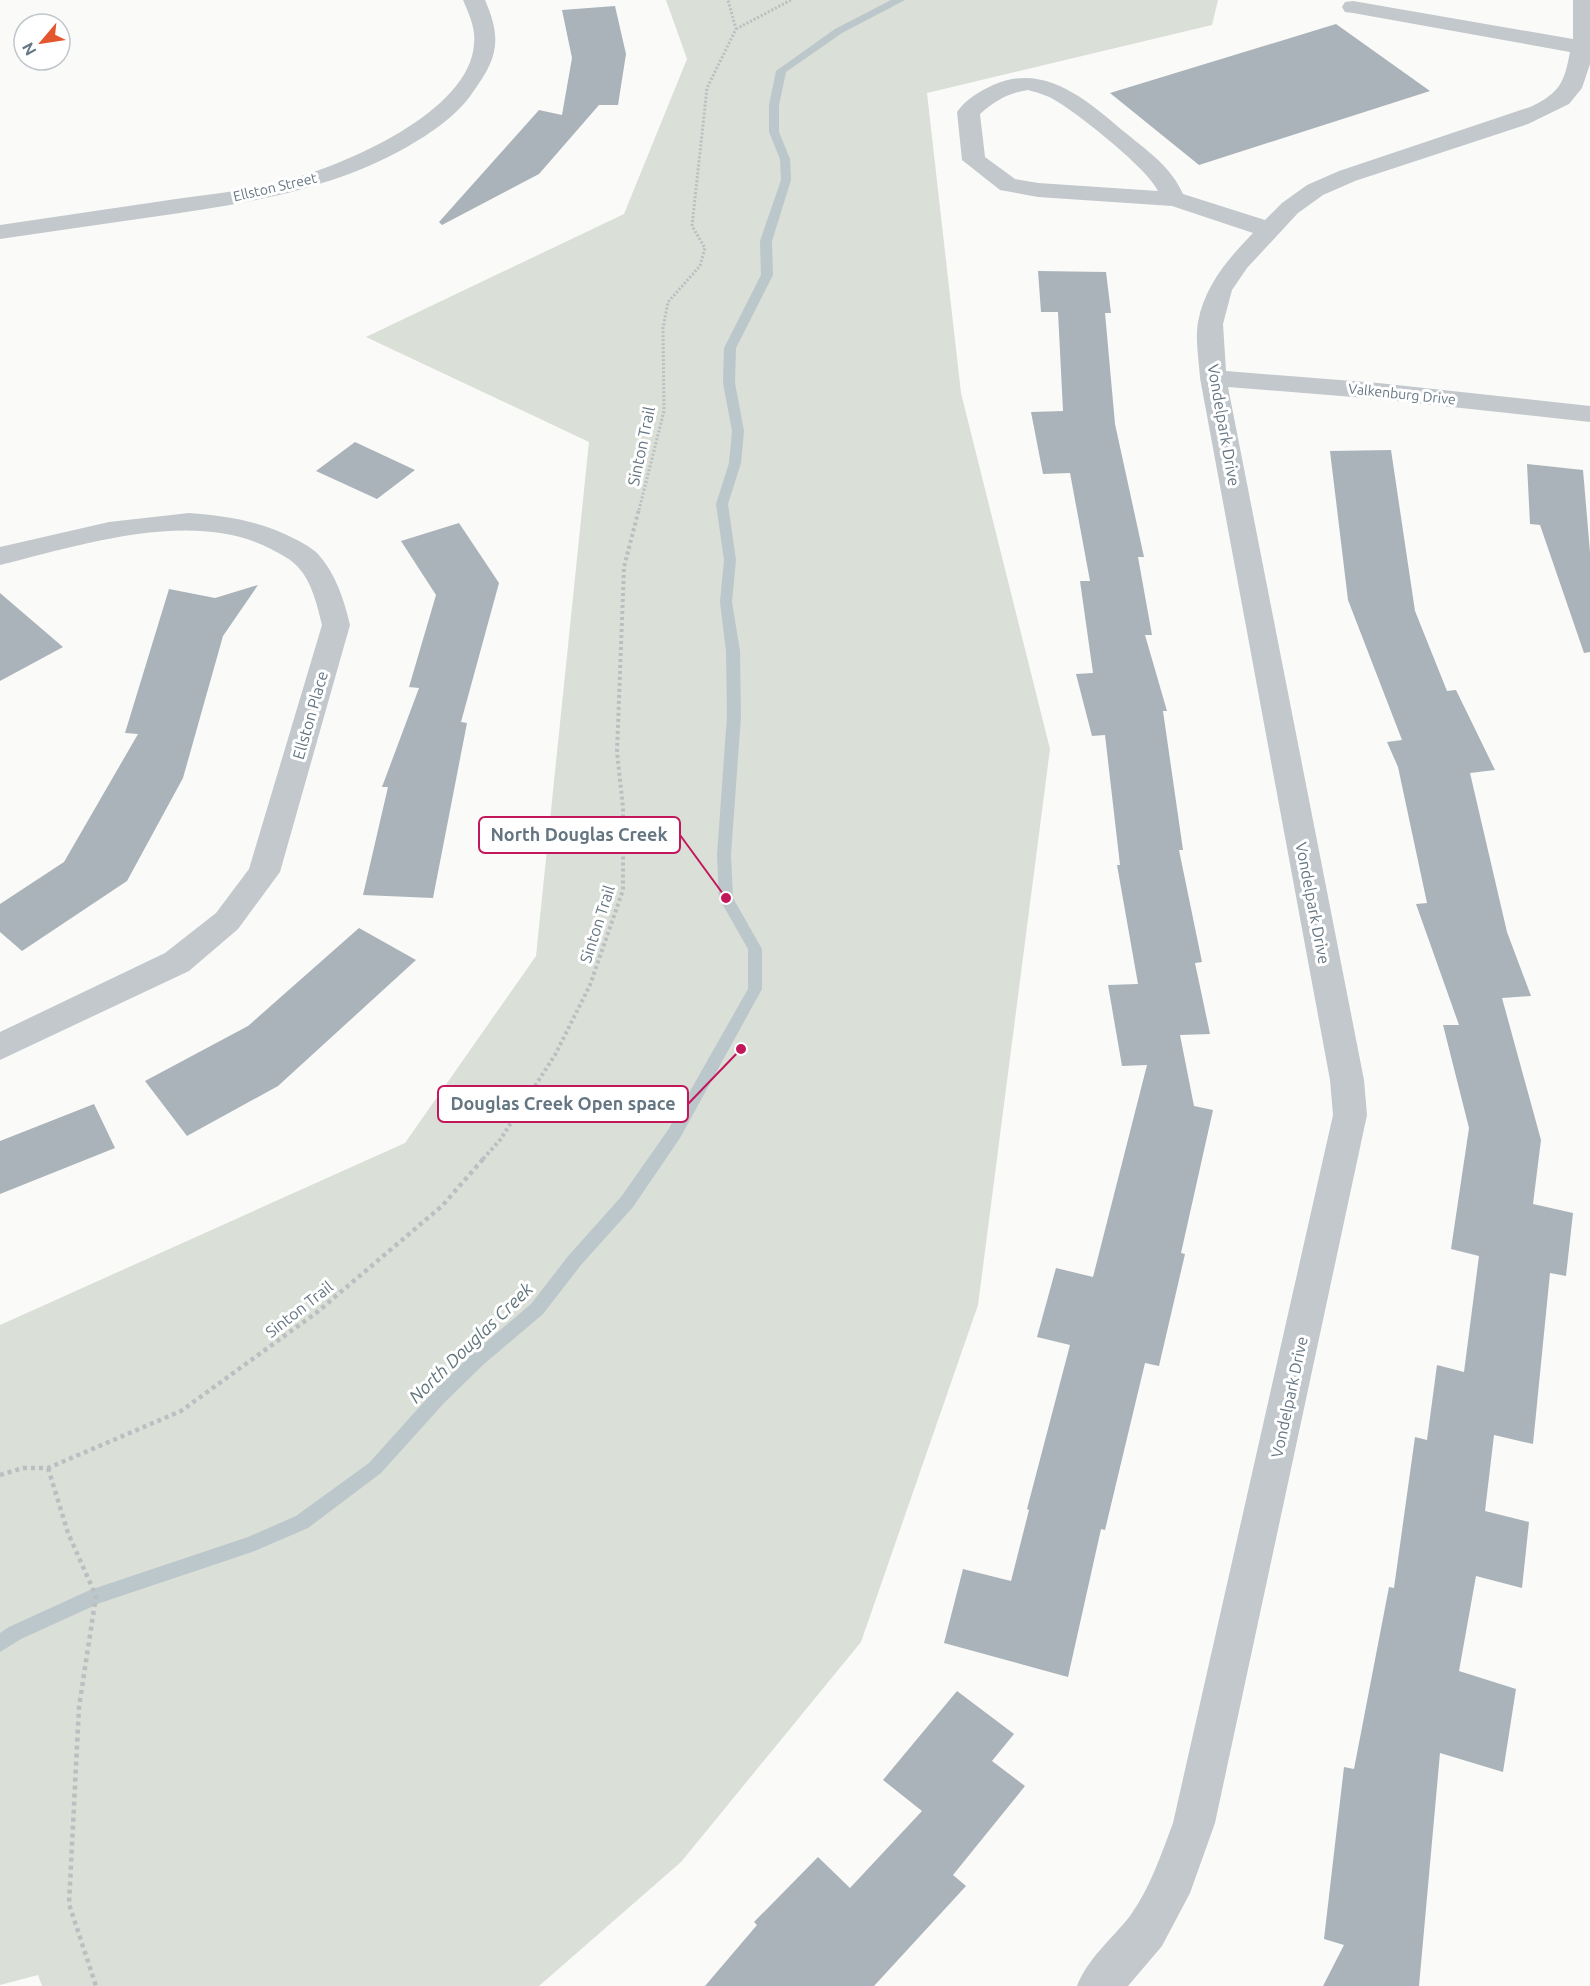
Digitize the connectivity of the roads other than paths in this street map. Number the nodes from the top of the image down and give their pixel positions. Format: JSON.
{"nodes":[{"id":1,"x":474,"y":0,"type":"edge"},
{"id":2,"x":1584,"y":0,"type":"edge"},
{"id":3,"x":1353,"y":7,"type":"dead end"},
{"id":4,"x":1586,"y":48,"type":"edge"},
{"id":5,"x":1174,"y":199,"type":"junction"},
{"id":6,"x":1269,"y":230,"type":"junction"},
{"id":7,"x":0,"y":232,"type":"edge"},
{"id":8,"x":1213,"y":378,"type":"junction"},
{"id":9,"x":1590,"y":414,"type":"edge"},
{"id":10,"x":0,"y":556,"type":"edge"},
{"id":11,"x":0,"y":1047,"type":"edge"},
{"id":12,"x":1099,"y":1986,"type":"edge"}],
"edges":[{"from":1,"to":7,"type":"street","name":"Ellston Street"},
{"from":2,"to":4,"type":"street","name":"Vondelpark Drive"},
{"from":3,"to":4,"type":"street"},
{"from":4,"to":6,"type":"street","name":"Vondelpark Drive"},
{"from":5,"to":5,"type":"street"},
{"from":5,"to":6,"type":"street"},
{"from":6,"to":8,"type":"street","name":"Vondelpark Drive"},
{"from":8,"to":9,"type":"street","name":"Valkenburg Drive"},
{"from":8,"to":12,"type":"street","name":"Vondelpark Drive"},
{"from":10,"to":11,"type":"street","name":"Ellston Place"}]}
